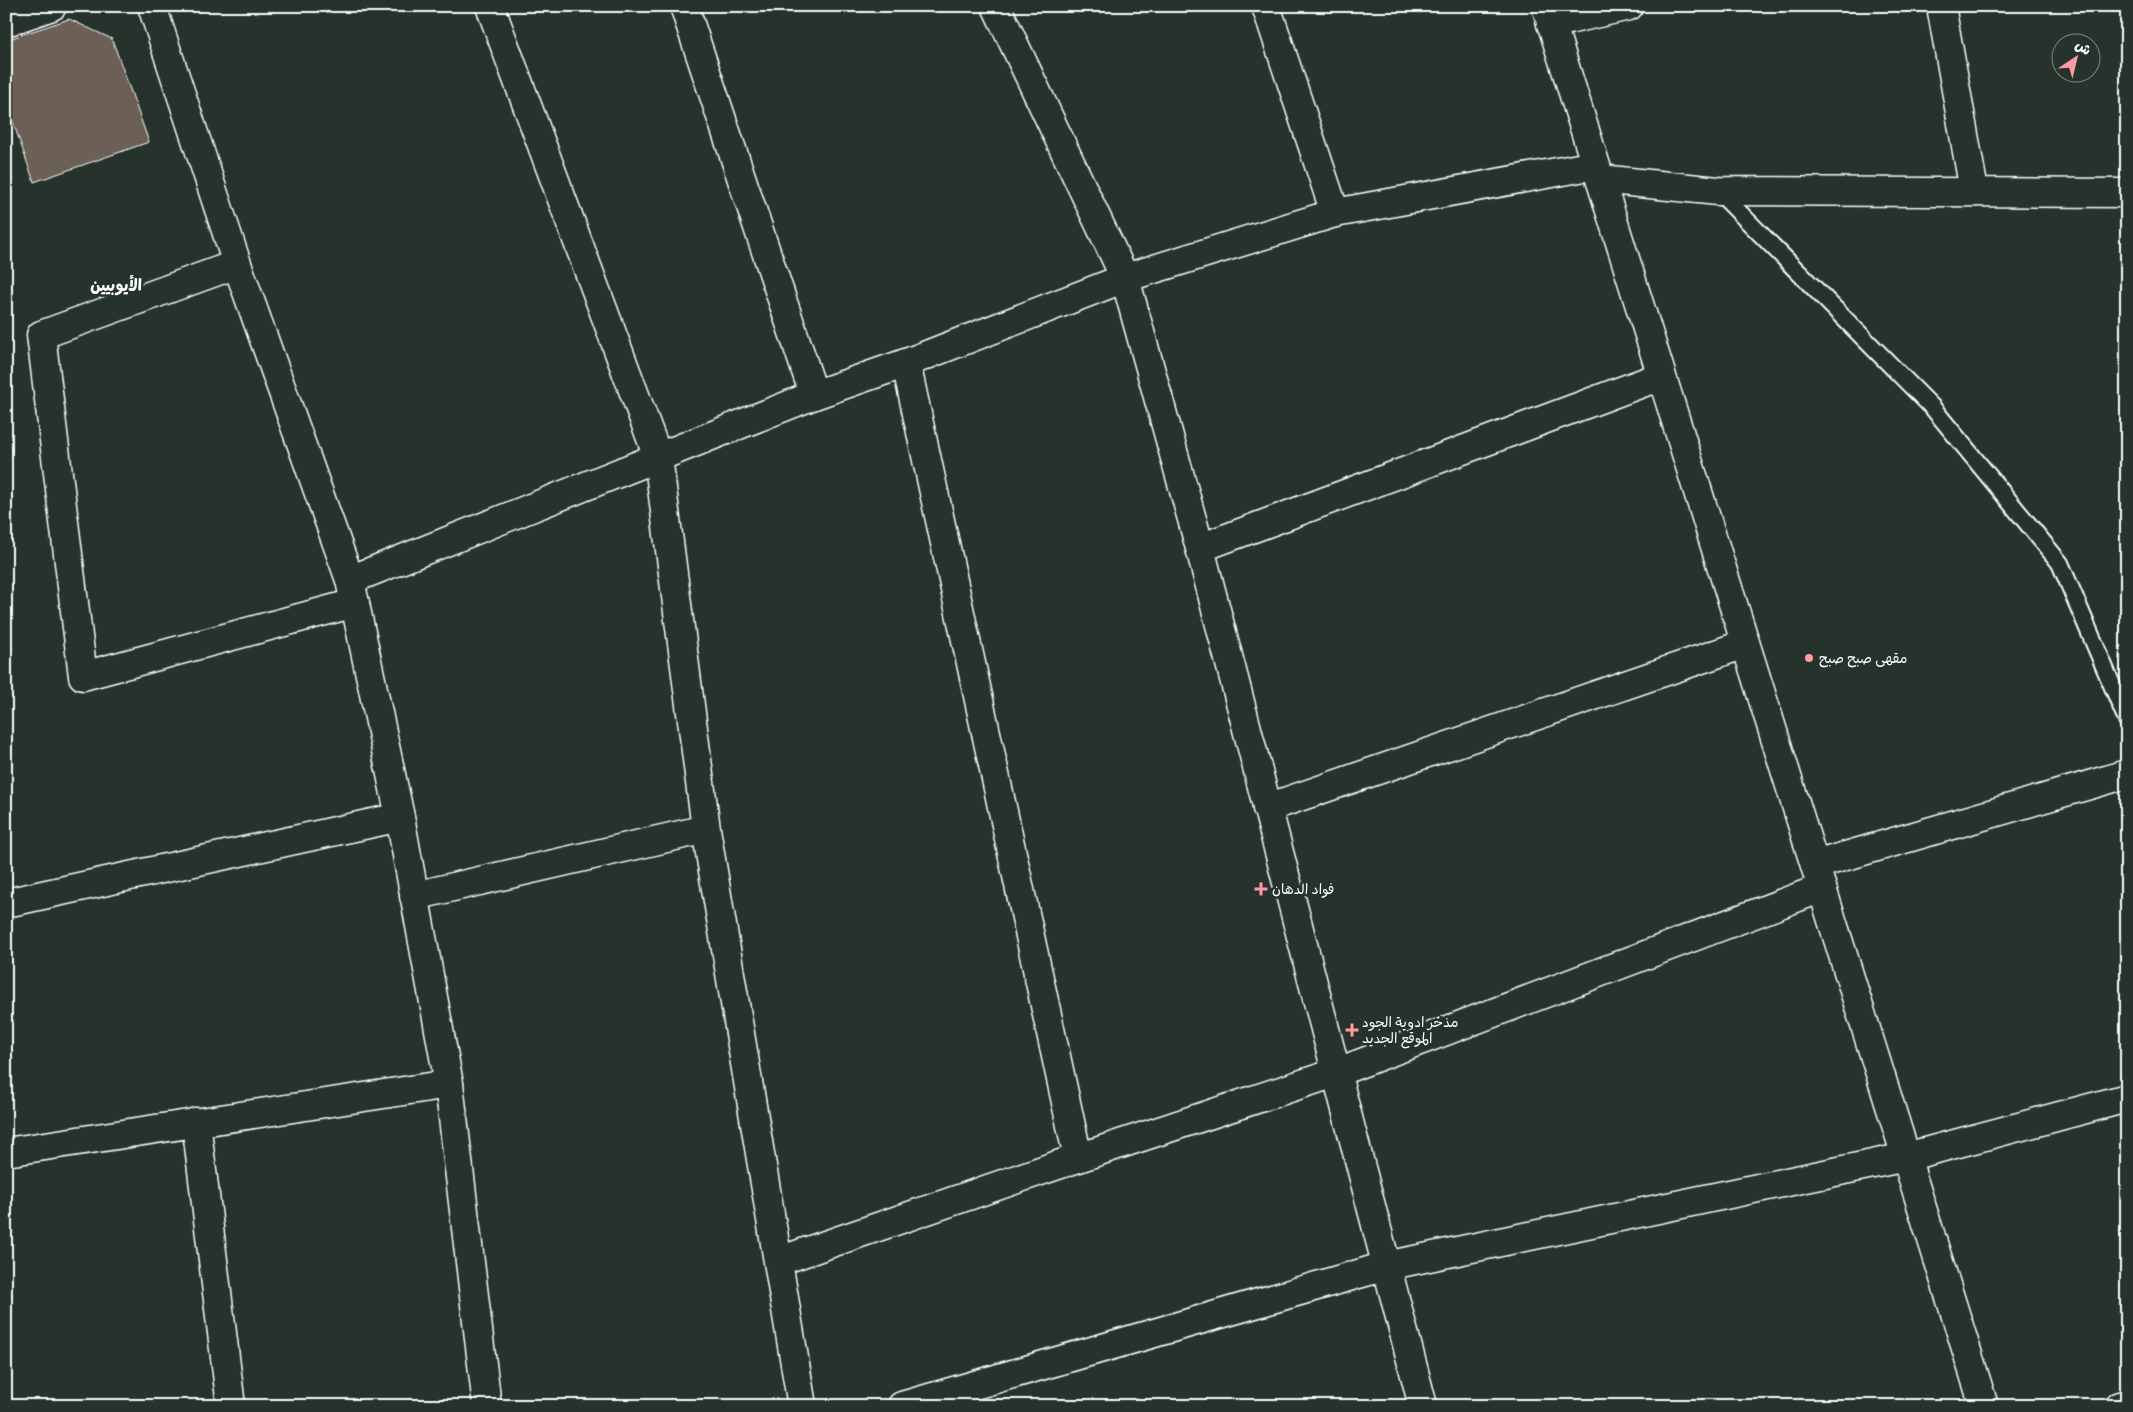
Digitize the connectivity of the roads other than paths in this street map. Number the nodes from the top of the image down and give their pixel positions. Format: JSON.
{"nodes":[{"id":1,"x":52,"y":6,"type":"edge"},
{"id":2,"x":152,"y":6,"type":"edge"},
{"id":3,"x":490,"y":6,"type":"edge"},
{"id":4,"x":684,"y":6,"type":"edge"},
{"id":5,"x":996,"y":6,"type":"edge"},
{"id":6,"x":1266,"y":6,"type":"edge"},
{"id":7,"x":1629,"y":6,"type":"edge"},
{"id":8,"x":1941,"y":6,"type":"edge"},
{"id":9,"x":1548,"y":15,"type":"edge"},
{"id":10,"x":6,"y":22,"type":"edge"},
{"id":11,"x":1598,"y":172,"type":"junction"},
{"id":12,"x":1718,"y":191,"type":"junction"},
{"id":13,"x":1974,"y":191,"type":"junction"},
{"id":14,"x":2127,"y":193,"type":"edge"},
{"id":15,"x":1335,"y":213,"type":"junction"},
{"id":16,"x":236,"y":264,"type":"junction"},
{"id":17,"x":1125,"y":278,"type":"junction"},
{"id":18,"x":906,"y":363,"type":"junction"},
{"id":19,"x":1661,"y":376,"type":"junction"},
{"id":20,"x":814,"y":395,"type":"junction"},
{"id":21,"x":658,"y":457,"type":"junction"},
{"id":22,"x":1200,"y":548,"type":"junction"},
{"id":23,"x":352,"y":592,"type":"junction"},
{"id":24,"x":1745,"y":644,"type":"junction"},
{"id":25,"x":2127,"y":720,"type":"edge"},
{"id":26,"x":2127,"y":774,"type":"edge"},
{"id":27,"x":1267,"y":808,"type":"junction"},
{"id":28,"x":400,"y":816,"type":"junction"},
{"id":29,"x":706,"y":829,"type":"junction"},
{"id":30,"x":1818,"y":877,"type":"junction"},
{"id":31,"x":414,"y":896,"type":"junction"},
{"id":32,"x":8,"y":898,"type":"edge"},
{"id":33,"x":1335,"y":1073,"type":"junction"},
{"id":34,"x":449,"y":1084,"type":"junction"},
{"id":35,"x":2127,"y":1098,"type":"edge"},
{"id":36,"x":196,"y":1122,"type":"junction"},
{"id":37,"x":6,"y":1152,"type":"edge"},
{"id":38,"x":1906,"y":1157,"type":"junction"},
{"id":39,"x":1078,"y":1158,"type":"junction"},
{"id":40,"x":779,"y":1261,"type":"junction"},
{"id":41,"x":1386,"y":1266,"type":"junction"},
{"id":42,"x":2127,"y":1404,"type":"edge"},
{"id":43,"x":231,"y":1406,"type":"edge"},
{"id":44,"x":487,"y":1406,"type":"edge"},
{"id":45,"x":802,"y":1406,"type":"edge"},
{"id":46,"x":902,"y":1406,"type":"edge"},
{"id":47,"x":1422,"y":1406,"type":"edge"},
{"id":48,"x":1984,"y":1406,"type":"edge"},
{"id":49,"x":2119,"y":1406,"type":"edge"}],
"edges":[{"from":1,"to":10,"type":"street"},
{"from":2,"to":16,"type":"street"},
{"from":3,"to":21,"type":"street"},
{"from":4,"to":20,"type":"street"},
{"from":5,"to":17,"type":"street"},
{"from":6,"to":15,"type":"street"},
{"from":7,"to":9,"type":"street"},
{"from":8,"to":13,"type":"street"},
{"from":9,"to":11,"type":"street"},
{"from":11,"to":12,"type":"street"},
{"from":11,"to":15,"type":"street"},
{"from":11,"to":19,"type":"street"},
{"from":12,"to":13,"type":"street"},
{"from":12,"to":25,"type":"lane"},
{"from":13,"to":14,"type":"street"},
{"from":15,"to":17,"type":"street"},
{"from":16,"to":23,"type":"street"},
{"from":16,"to":23,"type":"street"},
{"from":17,"to":18,"type":"street"},
{"from":17,"to":22,"type":"street"},
{"from":18,"to":20,"type":"street"},
{"from":18,"to":39,"type":"street"},
{"from":19,"to":22,"type":"street"},
{"from":19,"to":24,"type":"street"},
{"from":20,"to":21,"type":"street"},
{"from":21,"to":23,"type":"street"},
{"from":21,"to":29,"type":"street"},
{"from":22,"to":27,"type":"street"},
{"from":23,"to":28,"type":"street"},
{"from":24,"to":27,"type":"street"},
{"from":24,"to":30,"type":"street"},
{"from":26,"to":30,"type":"street"},
{"from":27,"to":33,"type":"street"},
{"from":28,"to":31,"type":"street"},
{"from":28,"to":32,"type":"street"},
{"from":29,"to":31,"type":"street"},
{"from":29,"to":40,"type":"street"},
{"from":30,"to":33,"type":"street"},
{"from":30,"to":38,"type":"street"},
{"from":31,"to":34,"type":"street"},
{"from":33,"to":39,"type":"street"},
{"from":33,"to":41,"type":"street"},
{"from":34,"to":36,"type":"street"},
{"from":34,"to":44,"type":"street"},
{"from":35,"to":38,"type":"street"},
{"from":36,"to":37,"type":"street"},
{"from":36,"to":43,"type":"street"},
{"from":38,"to":41,"type":"street"},
{"from":38,"to":48,"type":"street"},
{"from":39,"to":40,"type":"street"},
{"from":40,"to":45,"type":"street"},
{"from":41,"to":46,"type":"street"},
{"from":41,"to":47,"type":"street"},
{"from":42,"to":49,"type":"street"}]}
